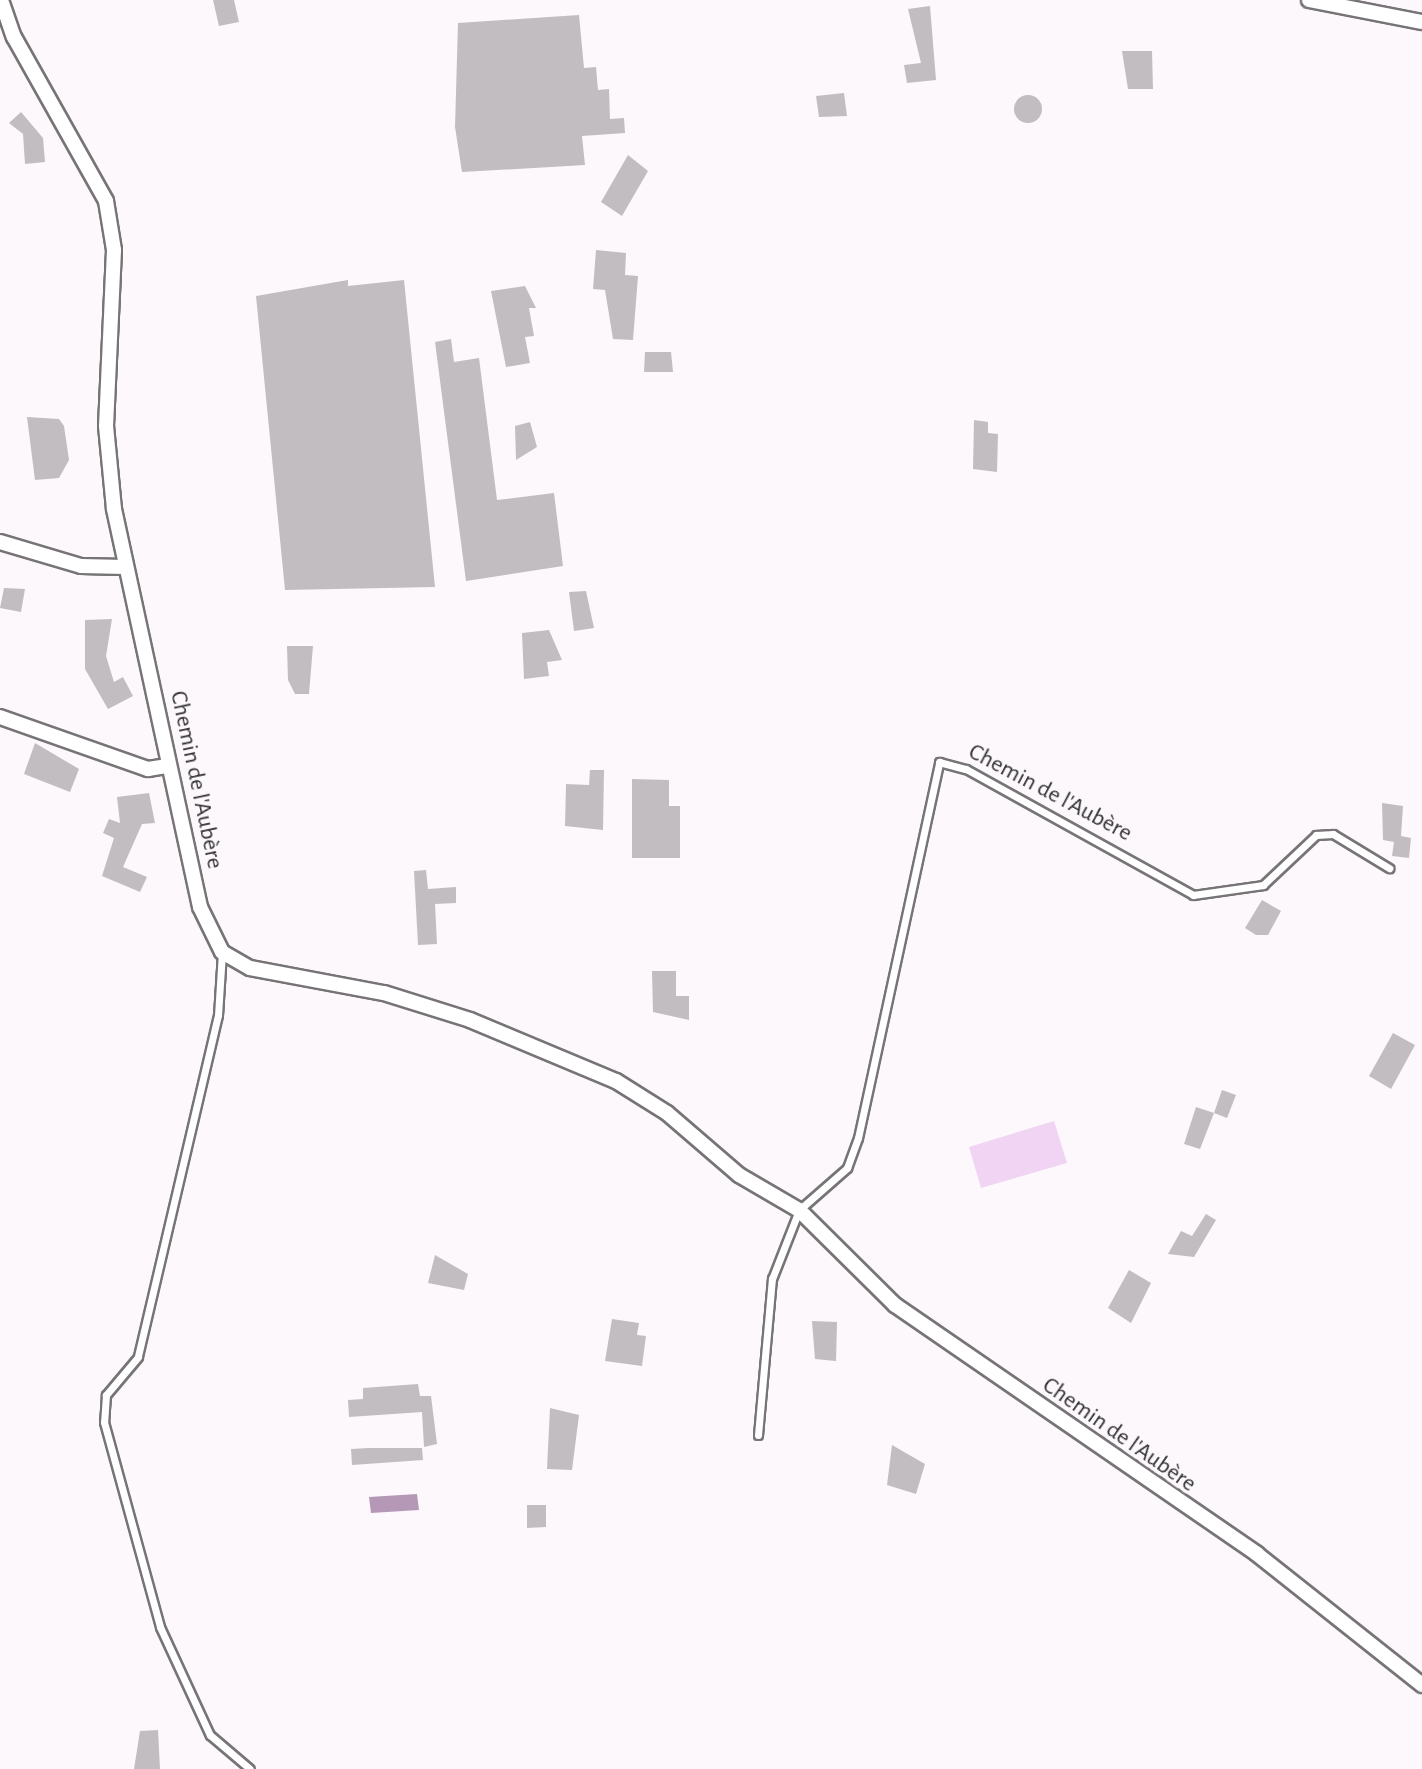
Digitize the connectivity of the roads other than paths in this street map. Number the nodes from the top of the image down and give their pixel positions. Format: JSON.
{"nodes":[{"id":1,"x":1,"y":0,"type":"edge"},
{"id":2,"x":1309,"y":0,"type":"edge"},
{"id":3,"x":1422,"y":22,"type":"edge"},
{"id":4,"x":0,"y":542,"type":"edge"},
{"id":5,"x":125,"y":567,"type":"junction"},
{"id":6,"x":0,"y":717,"type":"edge"},
{"id":7,"x":168,"y":766,"type":"junction"},
{"id":8,"x":1389,"y":868,"type":"dead end"},
{"id":9,"x":222,"y":952,"type":"junction"},
{"id":10,"x":799,"y":1210,"type":"junction"},
{"id":11,"x":758,"y":1435,"type":"dead end"},
{"id":12,"x":1422,"y":1685,"type":"edge"},
{"id":13,"x":250,"y":1769,"type":"edge"}],
"edges":[{"from":1,"to":5,"type":"street","name":"Chemin de l'Aubère"},
{"from":2,"to":3,"type":"street"},
{"from":4,"to":5,"type":"street"},
{"from":5,"to":7,"type":"street","name":"Chemin de l'Aubère"},
{"from":6,"to":7,"type":"street"},
{"from":7,"to":9,"type":"street","name":"Chemin de l'Aubère"},
{"from":8,"to":10,"type":"lane","name":"Chemin de l'Aubère"},
{"from":9,"to":10,"type":"street","name":"Chemin de l'Aubère"},
{"from":9,"to":13,"type":"lane"},
{"from":10,"to":11,"type":"lane"},
{"from":10,"to":12,"type":"street","name":"Chemin de l'Aubère"}]}
